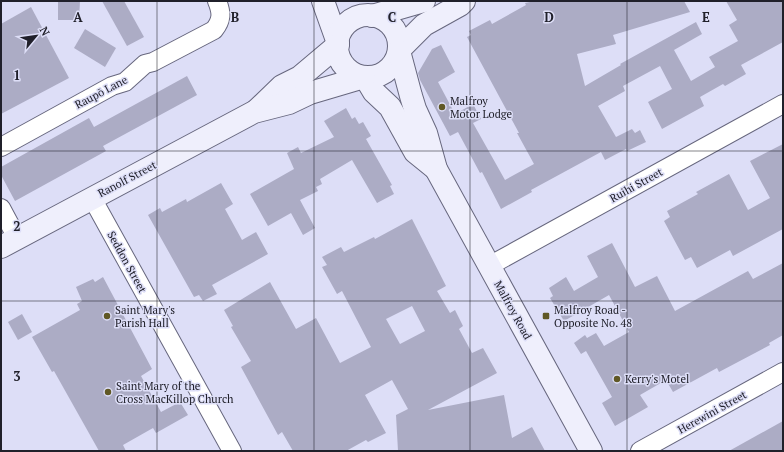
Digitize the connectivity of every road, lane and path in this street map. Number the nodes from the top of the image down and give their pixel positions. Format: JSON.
{"nodes":[{"id":1,"x":217,"y":1,"type":"edge"},
{"id":2,"x":323,"y":1,"type":"edge"},
{"id":3,"x":355,"y":1,"type":"edge"},
{"id":4,"x":424,"y":1,"type":"edge"},
{"id":5,"x":464,"y":1,"type":"edge"},
{"id":6,"x":372,"y":15,"type":"junction"},
{"id":7,"x":338,"y":44,"type":"junction"},
{"id":8,"x":399,"y":50,"type":"junction"},
{"id":9,"x":364,"y":77,"type":"junction"},
{"id":10,"x":783,"y":104,"type":"edge"},
{"id":11,"x":254,"y":112,"type":"junction"},
{"id":12,"x":1,"y":147,"type":"edge"},
{"id":13,"x":436,"y":169,"type":"junction"},
{"id":14,"x":92,"y":198,"type":"junction"},
{"id":15,"x":1,"y":208,"type":"edge"},
{"id":16,"x":9,"y":243,"type":"edge"},
{"id":17,"x":489,"y":266,"type":"junction"},
{"id":18,"x":783,"y":372,"type":"edge"},
{"id":19,"x":232,"y":451,"type":"edge"},
{"id":20,"x":591,"y":451,"type":"edge"},
{"id":21,"x":640,"y":451,"type":"edge"}],
"edges":[{"from":1,"to":12,"type":"street","name":"Raupō Lane"},
{"from":2,"to":7,"type":"main road"},
{"from":3,"to":6,"type":"main road"},
{"from":4,"to":6,"type":"main road"},
{"from":5,"to":8,"type":"main road"},
{"from":6,"to":7,"type":"main road"},
{"from":6,"to":8,"type":"main road"},
{"from":7,"to":9,"type":"main road"},
{"from":7,"to":11,"type":"main road","name":"Ranolf Street"},
{"from":8,"to":9,"type":"main road"},
{"from":8,"to":13,"type":"main road","name":"Malfroy Road"},
{"from":9,"to":11,"type":"main road","name":"Ranolf Street"},
{"from":9,"to":13,"type":"main road","name":"Malfroy Road"},
{"from":10,"to":17,"type":"street","name":"Ruihi Street"},
{"from":11,"to":14,"type":"main road","name":"Ranolf Street"},
{"from":13,"to":17,"type":"main road","name":"Malfroy Road"},
{"from":14,"to":16,"type":"main road","name":"Ranolf Street"},
{"from":14,"to":19,"type":"street","name":"Seddon Street"},
{"from":15,"to":16,"type":"street"},
{"from":17,"to":20,"type":"main road","name":"Malfroy Road"},
{"from":18,"to":21,"type":"street","name":"Herewini Street"}]}
